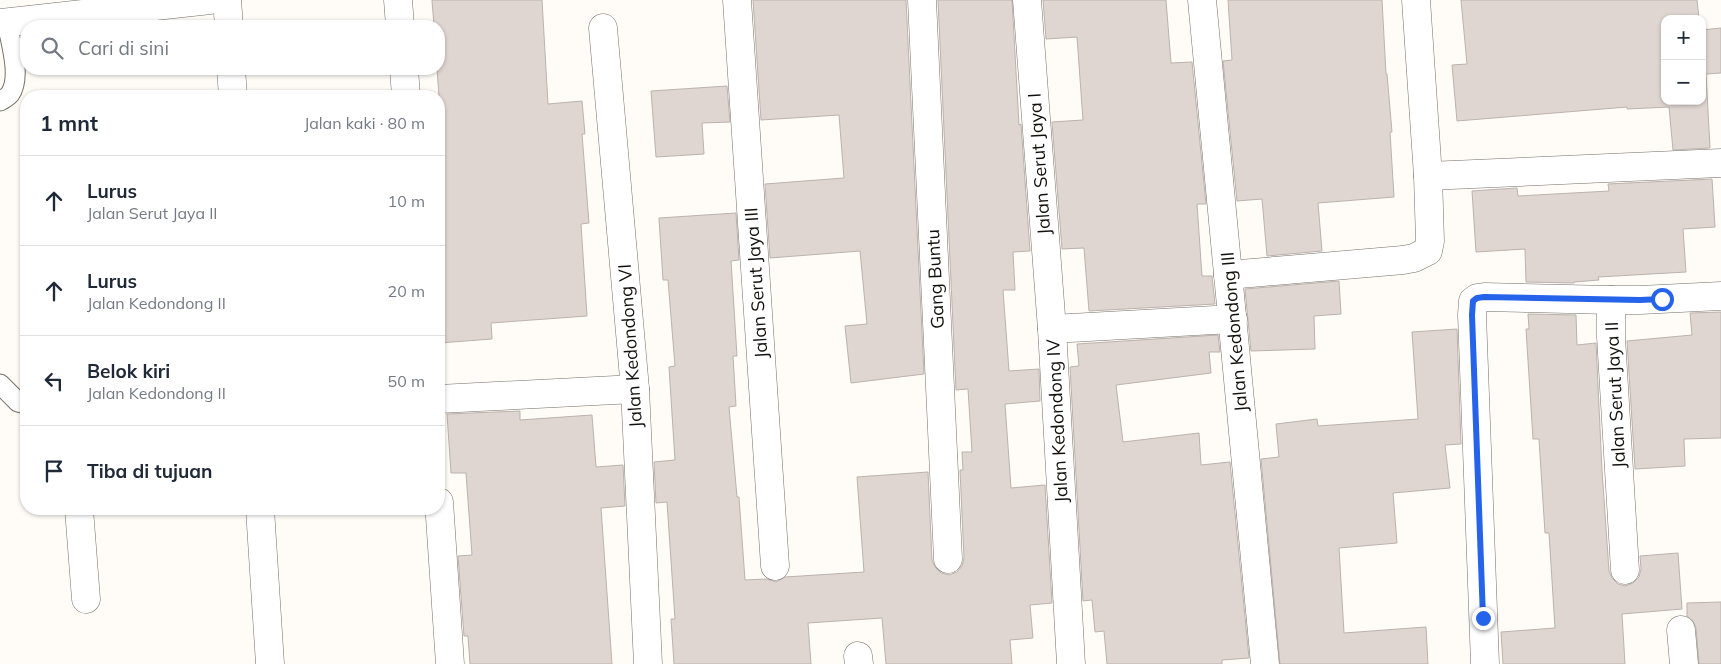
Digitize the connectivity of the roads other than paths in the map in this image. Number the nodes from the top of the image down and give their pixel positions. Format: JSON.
{"nodes":[{"id":1,"x":210,"y":0,"type":"edge"},
{"id":2,"x":227,"y":0,"type":"edge"},
{"id":3,"x":398,"y":0,"type":"edge"},
{"id":4,"x":737,"y":0,"type":"edge"},
{"id":5,"x":922,"y":0,"type":"edge"},
{"id":6,"x":1027,"y":0,"type":"edge"},
{"id":7,"x":1202,"y":0,"type":"edge"},
{"id":8,"x":1416,"y":0,"type":"edge"},
{"id":9,"x":30,"y":20,"type":"edge"},
{"id":10,"x":229,"y":20,"type":"edge"},
{"id":11,"x":400,"y":20,"type":"edge"},
{"id":12,"x":20,"y":21,"type":"edge"},
{"id":13,"x":3,"y":23,"type":"edge"},
{"id":14,"x":603,"y":28,"type":"dead end"},
{"id":15,"x":231,"y":75,"type":"edge"},
{"id":16,"x":404,"y":75,"type":"edge"},
{"id":17,"x":233,"y":90,"type":"edge"},
{"id":18,"x":406,"y":90,"type":"edge"},
{"id":19,"x":0,"y":100,"type":"edge"},
{"id":20,"x":1721,"y":163,"type":"edge"},
{"id":21,"x":1428,"y":176,"type":"junction"},
{"id":22,"x":1228,"y":276,"type":"junction"},
{"id":23,"x":1721,"y":296,"type":"edge"},
{"id":24,"x":1611,"y":300,"type":"junction"},
{"id":25,"x":1233,"y":320,"type":"junction"},
{"id":26,"x":1052,"y":329,"type":"junction"},
{"id":27,"x":0,"y":384,"type":"edge"},
{"id":28,"x":634,"y":389,"type":"junction"},
{"id":29,"x":445,"y":399,"type":"edge"},
{"id":30,"x":20,"y":402,"type":"edge"},
{"id":31,"x":79,"y":515,"type":"edge"},
{"id":32,"x":260,"y":515,"type":"edge"},
{"id":33,"x":440,"y":515,"type":"edge"},
{"id":34,"x":948,"y":559,"type":"dead end"},
{"id":35,"x":775,"y":566,"type":"dead end"},
{"id":36,"x":1626,"y":570,"type":"dead end"},
{"id":37,"x":86,"y":599,"type":"dead end"},
{"id":38,"x":1681,"y":630,"type":"dead end"},
{"id":39,"x":270,"y":664,"type":"edge"},
{"id":40,"x":450,"y":664,"type":"edge"},
{"id":41,"x":648,"y":664,"type":"edge"},
{"id":42,"x":1071,"y":664,"type":"edge"},
{"id":43,"x":1265,"y":664,"type":"edge"},
{"id":44,"x":1484,"y":664,"type":"edge"},
{"id":45,"x":1684,"y":664,"type":"edge"}],
"edges":[{"from":1,"to":9,"type":"street"},
{"from":2,"to":10,"type":"street"},
{"from":3,"to":11,"type":"street"},
{"from":4,"to":35,"type":"street","name":"Jalan Serut Jaya III"},
{"from":5,"to":34,"type":"street","name":"Gang Buntu"},
{"from":6,"to":26,"type":"street","name":"Jalan Serut Jaya I"},
{"from":7,"to":22,"type":"street","name":"Jalan Kedondong III"},
{"from":8,"to":21,"type":"street"},
{"from":12,"to":13,"type":"street"},
{"from":13,"to":19,"type":"lane"},
{"from":14,"to":28,"type":"street","name":"Jalan Kedondong VI"},
{"from":15,"to":17,"type":"street"},
{"from":16,"to":18,"type":"street"},
{"from":20,"to":21,"type":"street"},
{"from":21,"to":22,"type":"street"},
{"from":22,"to":25,"type":"street","name":"Jalan Kedondong III"},
{"from":23,"to":24,"type":"street","name":"Jalan Serut Jaya II"},
{"from":24,"to":36,"type":"street","name":"Jalan Serut Jaya II"},
{"from":24,"to":44,"type":"street"},
{"from":25,"to":26,"type":"street","name":"Jalan Kedondong IV"},
{"from":25,"to":43,"type":"street","name":"Jalan Kedondong III"},
{"from":26,"to":42,"type":"street","name":"Jalan Kedondong IV"},
{"from":27,"to":30,"type":"lane"},
{"from":28,"to":29,"type":"street"},
{"from":28,"to":41,"type":"street","name":"Jalan Kedondong VI"},
{"from":31,"to":37,"type":"street"},
{"from":32,"to":39,"type":"street"},
{"from":33,"to":40,"type":"street"},
{"from":38,"to":45,"type":"street"}]}
